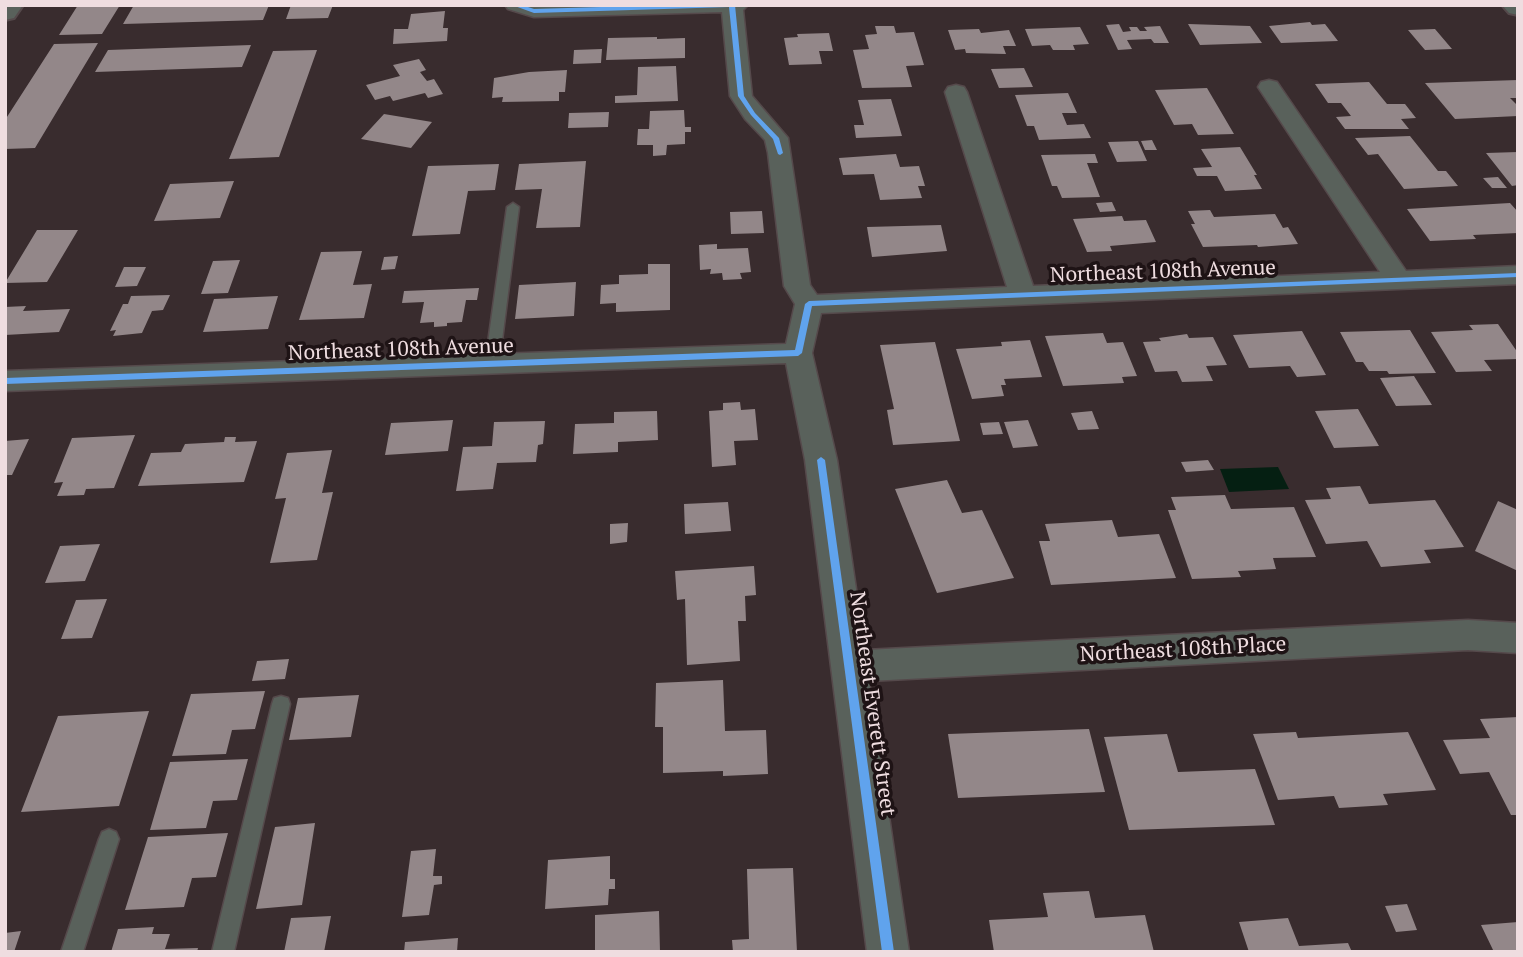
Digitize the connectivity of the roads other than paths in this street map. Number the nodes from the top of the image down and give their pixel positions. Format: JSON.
{"nodes":[{"id":1,"x":11,"y":5,"type":"edge"},
{"id":2,"x":732,"y":5,"type":"edge"},
{"id":3,"x":738,"y":5,"type":"edge"},
{"id":4,"x":5,"y":13,"type":"edge"},
{"id":5,"x":527,"y":13,"type":"edge"},
{"id":6,"x":1269,"y":88,"type":"dead end"},
{"id":7,"x":956,"y":92,"type":"dead end"},
{"id":8,"x":513,"y":207,"type":"dead end"},
{"id":9,"x":1518,"y":275,"type":"edge"},
{"id":10,"x":1399,"y":280,"type":"junction"},
{"id":11,"x":1023,"y":295,"type":"junction"},
{"id":12,"x":809,"y":304,"type":"junction"},
{"id":13,"x":798,"y":353,"type":"junction"},
{"id":14,"x":492,"y":364,"type":"junction"},
{"id":15,"x":5,"y":381,"type":"edge"},
{"id":16,"x":1518,"y":638,"type":"edge"},
{"id":17,"x":849,"y":666,"type":"junction"},
{"id":18,"x":281,"y":704,"type":"dead end"},
{"id":19,"x":109,"y":839,"type":"dead end"},
{"id":20,"x":72,"y":952,"type":"edge"},
{"id":21,"x":223,"y":952,"type":"edge"},
{"id":22,"x":888,"y":952,"type":"edge"}],
"edges":[{"from":1,"to":4,"type":"street"},
{"from":2,"to":3,"type":"street"},
{"from":2,"to":5,"type":"street"},
{"from":2,"to":12,"type":"street"},
{"from":6,"to":10,"type":"street"},
{"from":7,"to":11,"type":"street"},
{"from":8,"to":14,"type":"lane"},
{"from":9,"to":10,"type":"street","name":"Northeast 108th Avenue"},
{"from":10,"to":11,"type":"street","name":"Northeast 108th Avenue"},
{"from":11,"to":12,"type":"street","name":"Northeast 108th Avenue"},
{"from":12,"to":13,"type":"street","name":"Northeast Everett Street"},
{"from":13,"to":14,"type":"street","name":"Northeast 108th Avenue"},
{"from":13,"to":17,"type":"street","name":"Northeast Everett Street"},
{"from":14,"to":15,"type":"street","name":"Northeast 108th Avenue"},
{"from":16,"to":17,"type":"street","name":"Northeast 108th Place"},
{"from":17,"to":22,"type":"street","name":"Northeast Everett Street"},
{"from":18,"to":21,"type":"lane"},
{"from":19,"to":20,"type":"lane"}]}
